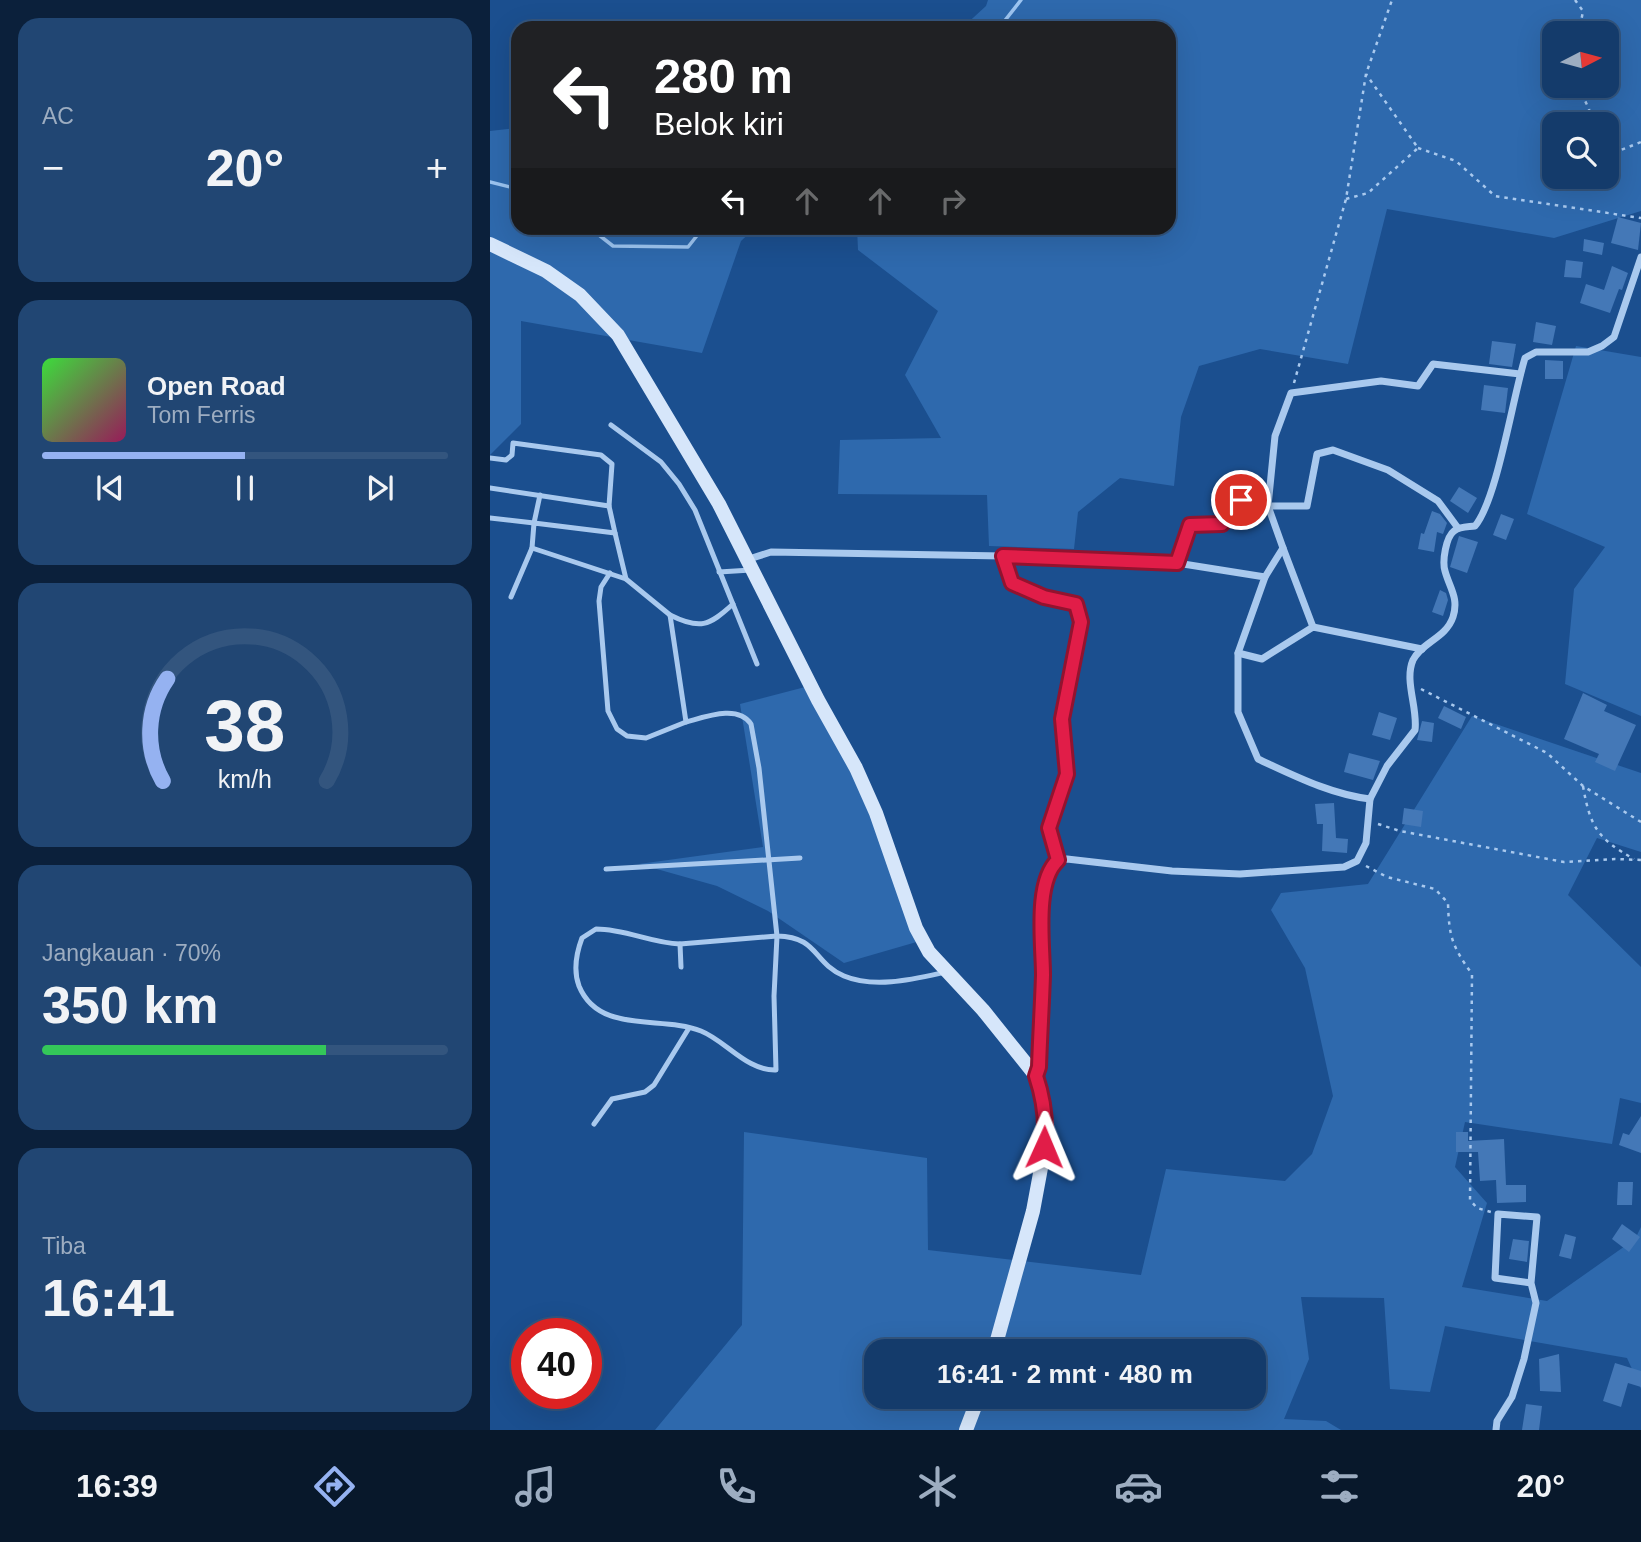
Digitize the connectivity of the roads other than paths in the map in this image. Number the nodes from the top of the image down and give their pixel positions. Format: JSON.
{"nodes":[{"id":1,"x":490,"y":244,"type":"edge"},
{"id":2,"x":1641,"y":257,"type":"edge"},
{"id":3,"x":1520,"y":374,"type":"junction"},
{"id":4,"x":611,"y":425,"type":"dead end"},
{"id":5,"x":490,"y":458,"type":"edge"},
{"id":6,"x":490,"y":488,"type":"edge"},
{"id":7,"x":540,"y":495,"type":"junction"},
{"id":8,"x":609,"y":506,"type":"junction"},
{"id":9,"x":1268,"y":506,"type":"junction"},
{"id":10,"x":490,"y":518,"type":"edge"},
{"id":11,"x":534,"y":523,"type":"junction"},
{"id":12,"x":1458,"y":528,"type":"junction"},
{"id":13,"x":615,"y":533,"type":"junction"},
{"id":14,"x":532,"y":548,"type":"junction"},
{"id":15,"x":1283,"y":548,"type":"junction"},
{"id":16,"x":1003,"y":556,"type":"junction"},
{"id":17,"x":1177,"y":563,"type":"junction"},
{"id":18,"x":752,"y":565,"type":"junction"},
{"id":19,"x":719,"y":572,"type":"junction"},
{"id":20,"x":610,"y":573,"type":"junction"},
{"id":21,"x":1265,"y":577,"type":"junction"},
{"id":22,"x":626,"y":579,"type":"junction"},
{"id":23,"x":511,"y":597,"type":"dead end"},
{"id":24,"x":733,"y":604,"type":"junction"},
{"id":25,"x":670,"y":615,"type":"junction"},
{"id":26,"x":1313,"y":627,"type":"junction"},
{"id":27,"x":1422,"y":649,"type":"junction"},
{"id":28,"x":1238,"y":653,"type":"junction"},
{"id":29,"x":757,"y":664,"type":"dead end"},
{"id":30,"x":686,"y":722,"type":"junction"},
{"id":31,"x":1370,"y":799,"type":"junction"},
{"id":32,"x":800,"y":858,"type":"dead end"},
{"id":33,"x":769,"y":859,"type":"junction"},
{"id":34,"x":1058,"y":860,"type":"junction"},
{"id":35,"x":606,"y":869,"type":"dead end"},
{"id":36,"x":777,"y":936,"type":"junction"},
{"id":37,"x":680,"y":944,"type":"junction"},
{"id":38,"x":681,"y":967,"type":"dead end"},
{"id":39,"x":946,"y":972,"type":"junction"},
{"id":40,"x":689,"y":1028,"type":"junction"},
{"id":41,"x":1036,"y":1076,"type":"junction"},
{"id":42,"x":594,"y":1124,"type":"dead end"},
{"id":43,"x":1531,"y":1283,"type":"junction"},
{"id":44,"x":997,"y":1339,"type":"edge"},
{"id":45,"x":974,"y":1409,"type":"edge"},
{"id":46,"x":966,"y":1430,"type":"edge"},
{"id":47,"x":1496,"y":1430,"type":"edge"}],
"edges":[{"from":1,"to":18,"type":"street"},
{"from":2,"to":3,"type":"street"},
{"from":3,"to":9,"type":"street"},
{"from":3,"to":12,"type":"street"},
{"from":4,"to":19,"type":"lane"},
{"from":5,"to":8,"type":"lane"},
{"from":6,"to":7,"type":"lane"},
{"from":7,"to":8,"type":"lane"},
{"from":7,"to":11,"type":"lane"},
{"from":8,"to":13,"type":"lane"},
{"from":9,"to":12,"type":"street"},
{"from":9,"to":15,"type":"street"},
{"from":9,"to":17,"type":"street"},
{"from":10,"to":11,"type":"lane"},
{"from":11,"to":13,"type":"lane"},
{"from":11,"to":14,"type":"lane"},
{"from":12,"to":27,"type":"street"},
{"from":13,"to":22,"type":"lane"},
{"from":14,"to":20,"type":"lane"},
{"from":14,"to":23,"type":"lane"},
{"from":15,"to":21,"type":"street"},
{"from":15,"to":26,"type":"street"},
{"from":16,"to":17,"type":"street"},
{"from":16,"to":18,"type":"street"},
{"from":16,"to":34,"type":"street"},
{"from":17,"to":21,"type":"street"},
{"from":18,"to":19,"type":"lane"},
{"from":18,"to":39,"type":"street"},
{"from":19,"to":24,"type":"lane"},
{"from":20,"to":22,"type":"lane"},
{"from":20,"to":30,"type":"lane"},
{"from":21,"to":28,"type":"street"},
{"from":22,"to":25,"type":"lane"},
{"from":24,"to":25,"type":"lane"},
{"from":24,"to":29,"type":"lane"},
{"from":25,"to":30,"type":"lane"},
{"from":26,"to":27,"type":"street"},
{"from":26,"to":28,"type":"street"},
{"from":27,"to":31,"type":"street"},
{"from":28,"to":31,"type":"street"},
{"from":30,"to":33,"type":"lane"},
{"from":31,"to":34,"type":"street"},
{"from":32,"to":33,"type":"lane"},
{"from":33,"to":35,"type":"lane"},
{"from":33,"to":36,"type":"lane"},
{"from":34,"to":41,"type":"street"},
{"from":36,"to":37,"type":"lane"},
{"from":36,"to":39,"type":"lane"},
{"from":36,"to":40,"type":"lane"},
{"from":37,"to":38,"type":"lane"},
{"from":37,"to":40,"type":"lane"},
{"from":39,"to":41,"type":"street"},
{"from":40,"to":42,"type":"lane"},
{"from":41,"to":44,"type":"street"},
{"from":43,"to":43,"type":"street"},
{"from":43,"to":47,"type":"street"},
{"from":45,"to":46,"type":"street"}]}
